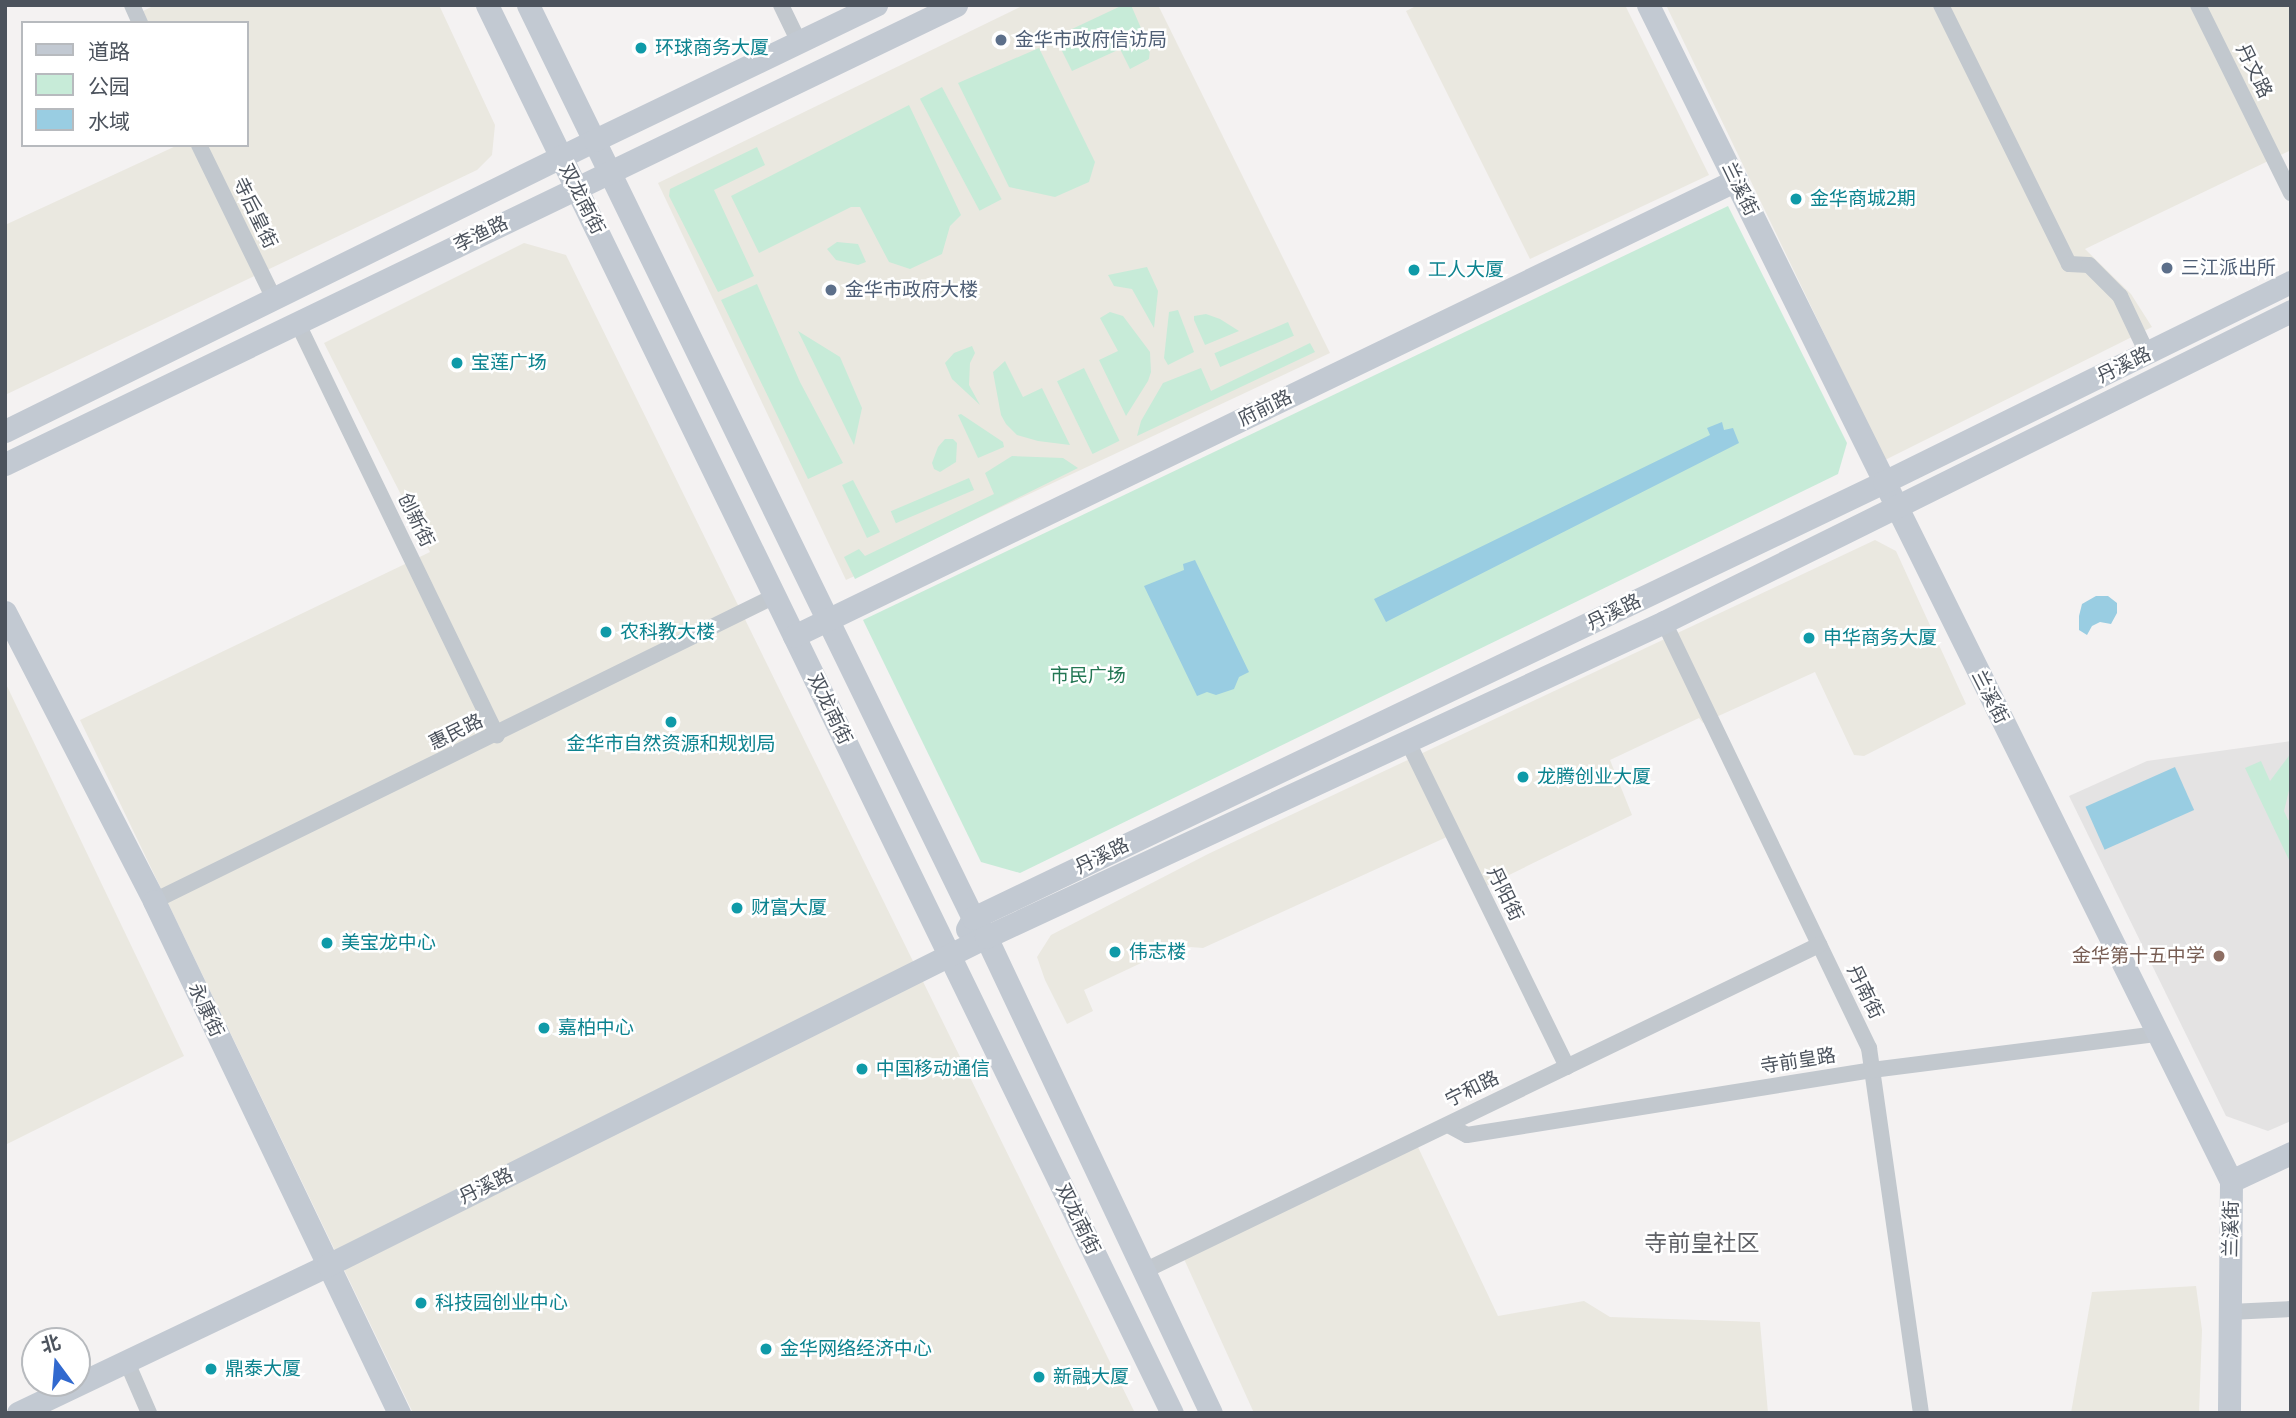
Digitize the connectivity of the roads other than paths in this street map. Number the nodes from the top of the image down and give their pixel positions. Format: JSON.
{"nodes":[{"id":1,"x":132,"y":5,"type":"edge"},
{"id":2,"x":487,"y":5,"type":"edge"},
{"id":3,"x":528,"y":5,"type":"edge"},
{"id":4,"x":781,"y":5,"type":"edge"},
{"id":5,"x":876,"y":5,"type":"edge"},
{"id":6,"x":956,"y":5,"type":"edge"},
{"id":7,"x":1648,"y":5,"type":"edge"},
{"id":8,"x":1941,"y":5,"type":"edge"},
{"id":9,"x":2198,"y":5,"type":"edge"},
{"id":10,"x":139,"y":21,"type":"edge"},
{"id":11,"x":799,"y":42,"type":"junction"},
{"id":12,"x":595,"y":140,"type":"junction"},
{"id":13,"x":200,"y":147,"type":"edge"},
{"id":14,"x":561,"y":159,"type":"junction"},
{"id":15,"x":609,"y":174,"type":"junction"},
{"id":16,"x":1736,"y":180,"type":"junction"},
{"id":17,"x":577,"y":187,"type":"junction"},
{"id":18,"x":2291,"y":193,"type":"edge"},
{"id":19,"x":2291,"y":282,"type":"edge"},
{"id":20,"x":274,"y":299,"type":"junction"},
{"id":21,"x":2291,"y":311,"type":"edge"},
{"id":22,"x":298,"y":324,"type":"junction"},
{"id":23,"x":2147,"y":353,"type":"junction"},
{"id":24,"x":5,"y":431,"type":"edge"},
{"id":25,"x":5,"y":464,"type":"edge"},
{"id":26,"x":1885,"y":482,"type":"junction"},
{"id":27,"x":1896,"y":509,"type":"junction"},
{"id":28,"x":775,"y":596,"type":"junction"},
{"id":29,"x":5,"y":612,"type":"edge"},
{"id":30,"x":828,"y":619,"type":"junction"},
{"id":31,"x":1664,"y":622,"type":"junction"},
{"id":32,"x":794,"y":636,"type":"junction"},
{"id":33,"x":497,"y":735,"type":"junction"},
{"id":34,"x":1407,"y":740,"type":"junction"},
{"id":35,"x":154,"y":901,"type":"junction"},
{"id":36,"x":974,"y":918,"type":"junction"},
{"id":37,"x":986,"y":937,"type":"junction"},
{"id":38,"x":1819,"y":945,"type":"junction"},
{"id":39,"x":951,"y":955,"type":"junction"},
{"id":40,"x":2158,"y":1034,"type":"junction"},
{"id":41,"x":1567,"y":1067,"type":"junction"},
{"id":42,"x":1872,"y":1070,"type":"junction"},
{"id":43,"x":1448,"y":1125,"type":"junction"},
{"id":44,"x":2291,"y":1153,"type":"edge"},
{"id":45,"x":2231,"y":1181,"type":"junction"},
{"id":46,"x":328,"y":1265,"type":"junction"},
{"id":47,"x":1144,"y":1271,"type":"junction"},
{"id":48,"x":2291,"y":1309,"type":"edge"},
{"id":49,"x":2230,"y":1312,"type":"junction"},
{"id":50,"x":126,"y":1360,"type":"junction"},
{"id":51,"x":18,"y":1413,"type":"edge"},
{"id":52,"x":149,"y":1413,"type":"edge"},
{"id":53,"x":399,"y":1413,"type":"edge"},
{"id":54,"x":1172,"y":1413,"type":"edge"},
{"id":55,"x":1211,"y":1413,"type":"edge"},
{"id":56,"x":1921,"y":1413,"type":"edge"},
{"id":57,"x":2229,"y":1413,"type":"edge"}],
"edges":[{"from":1,"to":10,"type":"street"},
{"from":2,"to":14,"type":"main road","name":"双龙南街"},
{"from":3,"to":12,"type":"main road","name":"双龙南街"},
{"from":4,"to":11,"type":"street"},
{"from":5,"to":11,"type":"main road","name":"李渔路"},
{"from":6,"to":15,"type":"main road","name":"李渔路"},
{"from":7,"to":16,"type":"main road","name":"兰溪街"},
{"from":8,"to":23,"type":"street"},
{"from":9,"to":18,"type":"street","name":"丹文路"},
{"from":11,"to":12,"type":"main road","name":"李渔路"},
{"from":12,"to":14,"type":"main road","name":"李渔路"},
{"from":12,"to":15,"type":"main road","name":"双龙南街"},
{"from":13,"to":20,"type":"street","name":"寺后皇街"},
{"from":14,"to":17,"type":"main road","name":"双龙南街"},
{"from":14,"to":20,"type":"main road","name":"李渔路"},
{"from":15,"to":17,"type":"main road","name":"李渔路"},
{"from":15,"to":30,"type":"main road","name":"双龙南街"},
{"from":16,"to":26,"type":"main road","name":"兰溪街"},
{"from":16,"to":30,"type":"main road","name":"府前路"},
{"from":17,"to":22,"type":"main road","name":"李渔路"},
{"from":17,"to":28,"type":"main road","name":"双龙南街"},
{"from":19,"to":23,"type":"main road","name":"丹溪路"},
{"from":20,"to":24,"type":"main road","name":"李渔路"},
{"from":21,"to":27,"type":"main road","name":"丹溪路"},
{"from":22,"to":25,"type":"main road","name":"李渔路"},
{"from":22,"to":33,"type":"street","name":"创新街"},
{"from":23,"to":26,"type":"main road","name":"丹溪路"},
{"from":26,"to":27,"type":"main road","name":"兰溪街"},
{"from":26,"to":36,"type":"main road","name":"丹溪路"},
{"from":27,"to":31,"type":"main road","name":"丹溪路"},
{"from":27,"to":40,"type":"main road","name":"兰溪街"},
{"from":28,"to":32,"type":"main road","name":"双龙南街"},
{"from":28,"to":33,"type":"street","name":"惠民路"},
{"from":29,"to":35,"type":"main road","name":"永康街"},
{"from":30,"to":32,"type":"main road","name":"府前路"},
{"from":30,"to":36,"type":"main road","name":"双龙南街"},
{"from":31,"to":34,"type":"main road","name":"丹溪路"},
{"from":31,"to":38,"type":"street","name":"丹南街"},
{"from":32,"to":39,"type":"main road","name":"双龙南街"},
{"from":33,"to":35,"type":"street","name":"惠民路"},
{"from":34,"to":37,"type":"main road","name":"丹溪路"},
{"from":34,"to":41,"type":"street","name":"丹阳街"},
{"from":35,"to":46,"type":"main road","name":"永康街"},
{"from":36,"to":37,"type":"main road","name":"双龙南街"},
{"from":36,"to":39,"type":"main road"},
{"from":37,"to":39,"type":"main road","name":"丹溪路"},
{"from":37,"to":47,"type":"main road","name":"双龙南街"},
{"from":38,"to":41,"type":"street","name":"宁和路"},
{"from":38,"to":42,"type":"street","name":"丹南街"},
{"from":39,"to":46,"type":"main road","name":"丹溪路"},
{"from":39,"to":54,"type":"main road","name":"双龙南街"},
{"from":40,"to":42,"type":"street","name":"寺前皇路"},
{"from":40,"to":45,"type":"main road","name":"兰溪街"},
{"from":41,"to":43,"type":"street","name":"宁和路"},
{"from":42,"to":43,"type":"street","name":"寺前皇路"},
{"from":42,"to":56,"type":"street","name":"丹南街"},
{"from":43,"to":47,"type":"street","name":"宁和路"},
{"from":44,"to":45,"type":"main road"},
{"from":45,"to":49,"type":"main road","name":"兰溪街"},
{"from":46,"to":50,"type":"main road","name":"丹溪路"},
{"from":46,"to":53,"type":"main road","name":"永康街"},
{"from":47,"to":55,"type":"main road","name":"双龙南街"},
{"from":48,"to":49,"type":"street"},
{"from":49,"to":57,"type":"main road","name":"兰溪街"},
{"from":50,"to":51,"type":"main road","name":"丹溪路"},
{"from":50,"to":52,"type":"street"}]}
